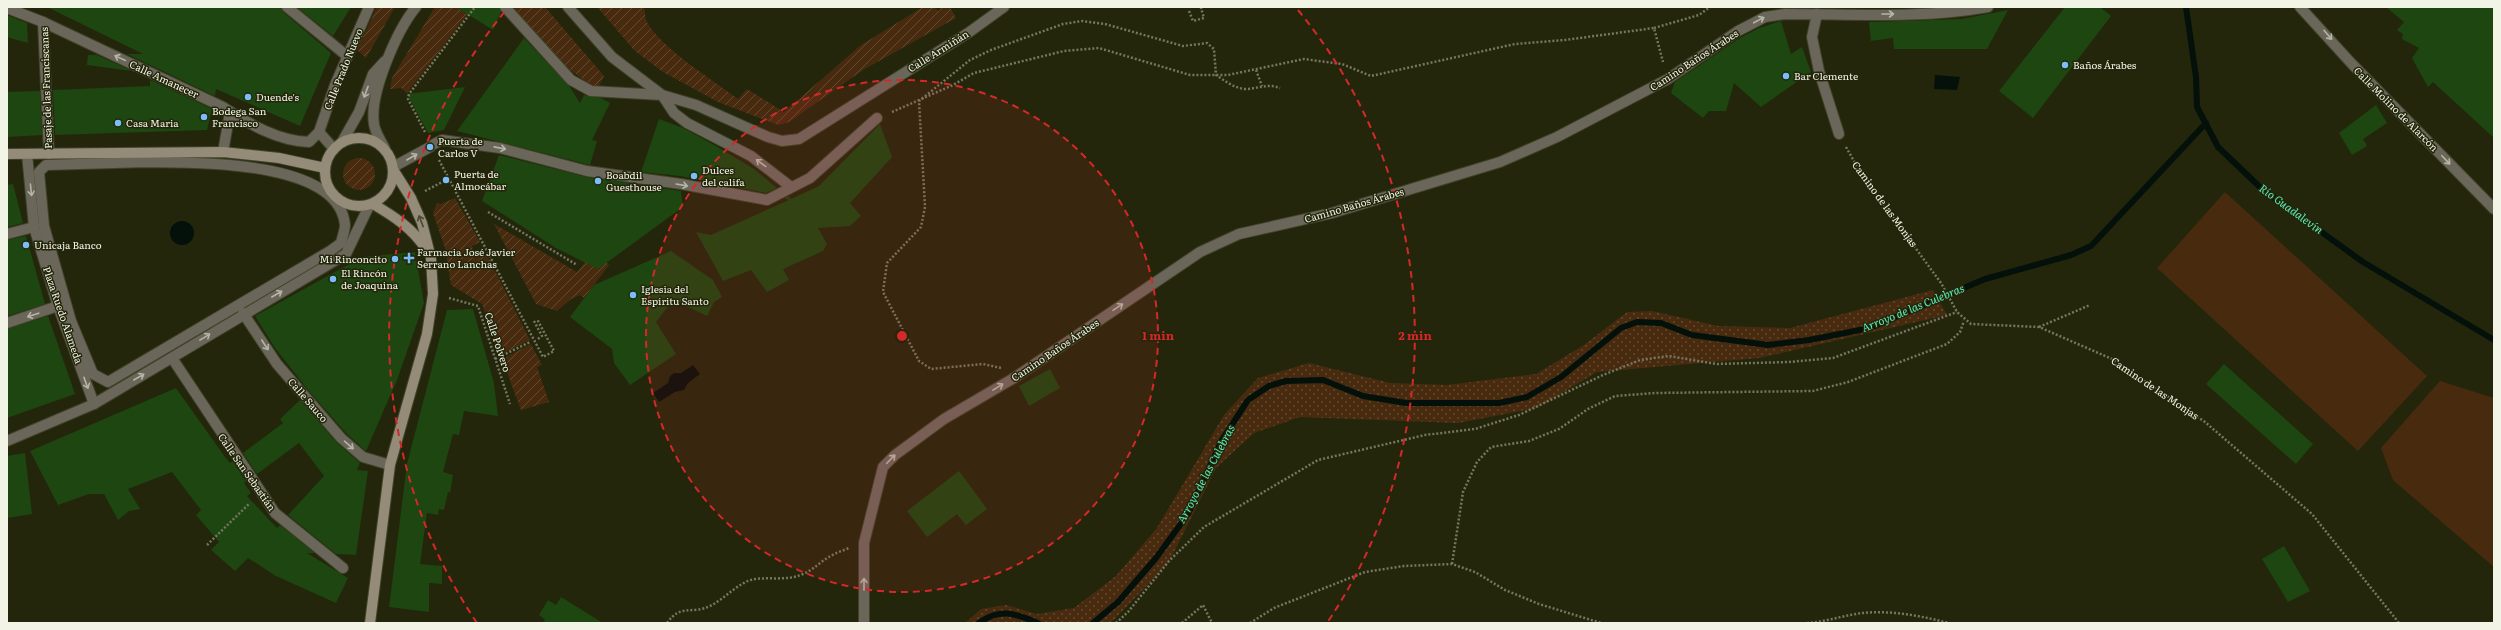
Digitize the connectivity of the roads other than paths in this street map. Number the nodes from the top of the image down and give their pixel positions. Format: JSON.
{"nodes":[{"id":1,"x":287,"y":7,"type":"edge"},
{"id":2,"x":369,"y":7,"type":"edge"},
{"id":3,"x":416,"y":7,"type":"edge"},
{"id":4,"x":505,"y":7,"type":"edge"},
{"id":5,"x":568,"y":7,"type":"edge"},
{"id":6,"x":1004,"y":7,"type":"edge"},
{"id":7,"x":1988,"y":7,"type":"edge"},
{"id":8,"x":2300,"y":7,"type":"edge"},
{"id":9,"x":7,"y":8,"type":"edge"},
{"id":10,"x":1817,"y":14,"type":"junction"},
{"id":11,"x":43,"y":22,"type":"junction"},
{"id":12,"x":347,"y":56,"type":"junction"},
{"id":13,"x":386,"y":60,"type":"junction"},
{"id":14,"x":662,"y":95,"type":"junction"},
{"id":15,"x":230,"y":112,"type":"junction"},
{"id":16,"x":877,"y":118,"type":"road end"},
{"id":17,"x":319,"y":132,"type":"junction"},
{"id":18,"x":1839,"y":134,"type":"road end"},
{"id":19,"x":342,"y":142,"type":"junction"},
{"id":20,"x":334,"y":149,"type":"junction"},
{"id":21,"x":385,"y":149,"type":"junction"},
{"id":22,"x":223,"y":152,"type":"junction"},
{"id":23,"x":7,"y":154,"type":"edge"},
{"id":24,"x":27,"y":154,"type":"junction"},
{"id":25,"x":49,"y":154,"type":"junction"},
{"id":26,"x":46,"y":165,"type":"joint"},
{"id":27,"x":325,"y":168,"type":"junction"},
{"id":28,"x":394,"y":169,"type":"junction"},
{"id":29,"x":791,"y":187,"type":"junction"},
{"id":30,"x":371,"y":205,"type":"junction"},
{"id":31,"x":2494,"y":209,"type":"edge"},
{"id":32,"x":34,"y":227,"type":"junction"},
{"id":33,"x":7,"y":234,"type":"edge"},
{"id":34,"x":431,"y":258,"type":"junction"},
{"id":35,"x":58,"y":306,"type":"junction"},
{"id":36,"x":244,"y":313,"type":"junction"},
{"id":37,"x":7,"y":323,"type":"edge"},
{"id":38,"x":172,"y":358,"type":"junction"},
{"id":39,"x":94,"y":404,"type":"junction"},
{"id":40,"x":7,"y":441,"type":"edge"},
{"id":41,"x":390,"y":465,"type":"junction"},
{"id":42,"x":343,"y":568,"type":"dead end"},
{"id":43,"x":370,"y":623,"type":"edge"},
{"id":44,"x":864,"y":623,"type":"edge"}],
"edges":[{"from":1,"to":12,"type":"street"},
{"from":2,"to":12,"type":"street","name":"Calle Prado Nuevo"},
{"from":3,"to":13,"type":"street"},
{"from":4,"to":14,"type":"street"},
{"from":5,"to":14,"type":"street"},
{"from":6,"to":14,"type":"street","name":"Calle Armiñán"},
{"from":10,"to":7,"type":"street","name":"Camino Baños Árabes","one_way":true},
{"from":8,"to":31,"type":"street","name":"Calle Molino de Alarcón","one_way":true},
{"from":9,"to":11,"type":"street","name":"Calle Amanecer"},
{"from":10,"to":18,"type":"street"},
{"from":44,"to":10,"type":"street","name":"Camino Baños Árabes","one_way":true},
{"from":15,"to":11,"type":"street","name":"Calle Amanecer","one_way":true},
{"from":11,"to":25,"type":"street","name":"Pasaje de las Franciscanas"},
{"from":12,"to":17,"type":"street","name":"Calle Prado Nuevo"},
{"from":13,"to":19,"type":"street","one_way":true},
{"from":13,"to":21,"type":"street"},
{"from":29,"to":14,"type":"street","one_way":true},
{"from":15,"to":17,"type":"street","name":"Calle Amanecer"},
{"from":15,"to":22,"type":"street"},
{"from":16,"to":29,"type":"street"},
{"from":17,"to":20,"type":"street"},
{"from":19,"to":20,"type":"main road"},
{"from":19,"to":21,"type":"main road"},
{"from":20,"to":27,"type":"main road"},
{"from":21,"to":28,"type":"main road"},
{"from":22,"to":25,"type":"main road"},
{"from":22,"to":27,"type":"main road"},
{"from":23,"to":24,"type":"main road"},
{"from":24,"to":25,"type":"main road"},
{"from":24,"to":32,"type":"street","name":"Plaza Ruedo Alameda","one_way":true},
{"from":26,"to":26,"type":"street","name":"Plaza Ruedo Alameda"},
{"from":27,"to":30,"type":"main road"},
{"from":28,"to":29,"type":"street","one_way":true},
{"from":28,"to":30,"type":"main road"},
{"from":34,"to":28,"type":"main road","one_way":true},
{"from":30,"to":34,"type":"main road"},
{"from":36,"to":30,"type":"street","one_way":true},
{"from":32,"to":33,"type":"street"},
{"from":32,"to":35,"type":"street","name":"Plaza Ruedo Alameda"},
{"from":34,"to":41,"type":"main road"},
{"from":35,"to":37,"type":"street","one_way":true},
{"from":35,"to":39,"type":"street","name":"Plaza Ruedo Alameda","one_way":true},
{"from":38,"to":36,"type":"street","one_way":true},
{"from":36,"to":41,"type":"street","name":"Calle Sauco","one_way":true},
{"from":39,"to":38,"type":"street","one_way":true},
{"from":38,"to":42,"type":"street","name":"Calle San Sebastián"},
{"from":39,"to":40,"type":"street"},
{"from":41,"to":43,"type":"main road"}]}
